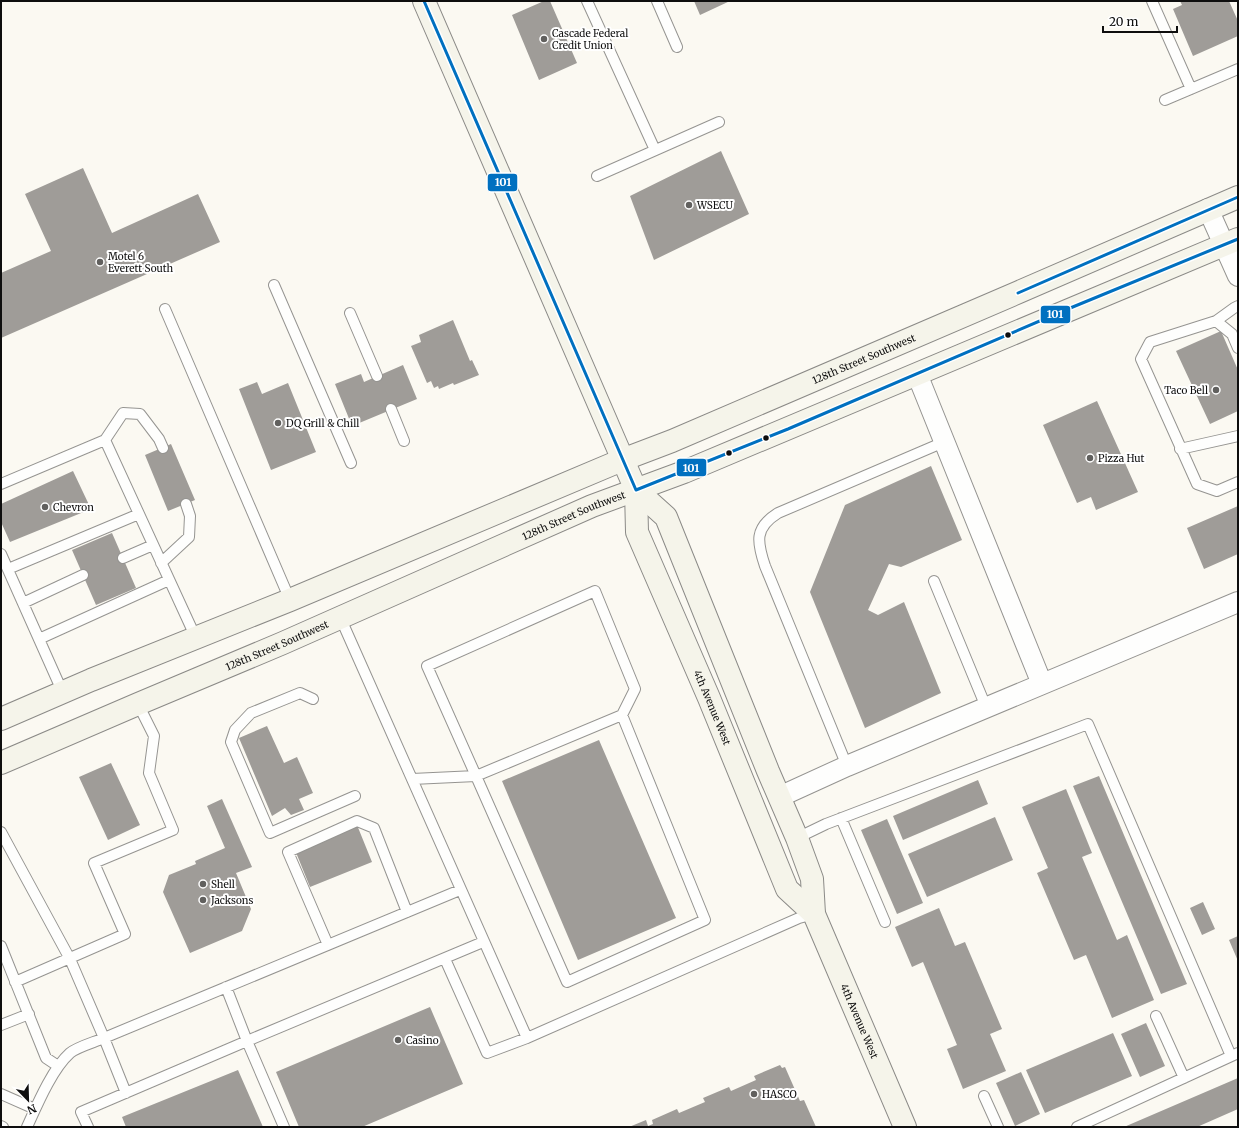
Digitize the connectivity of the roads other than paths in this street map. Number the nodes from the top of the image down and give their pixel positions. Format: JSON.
{"nodes":[{"id":1,"x":424,"y":1,"type":"edge"},
{"id":2,"x":587,"y":1,"type":"edge"},
{"id":3,"x":657,"y":1,"type":"edge"},
{"id":4,"x":1152,"y":1,"type":"edge"},
{"id":5,"x":677,"y":47,"type":"dead end"},
{"id":6,"x":1238,"y":69,"type":"edge"},
{"id":7,"x":1191,"y":89,"type":"junction"},
{"id":8,"x":1165,"y":100,"type":"dead end"},
{"id":9,"x":719,"y":122,"type":"dead end"},
{"id":10,"x":655,"y":150,"type":"junction"},
{"id":11,"x":597,"y":176,"type":"dead end"},
{"id":12,"x":1238,"y":196,"type":"edge"},
{"id":13,"x":1208,"y":209,"type":"junction"},
{"id":14,"x":1231,"y":242,"type":"edge"},
{"id":15,"x":1238,"y":276,"type":"edge"},
{"id":16,"x":274,"y":285,"type":"dead end"},
{"id":17,"x":1238,"y":306,"type":"edge"},
{"id":18,"x":165,"y":309,"type":"dead end"},
{"id":19,"x":350,"y":313,"type":"dead end"},
{"id":20,"x":1216,"y":321,"type":"junction"},
{"id":21,"x":1238,"y":348,"type":"edge"},
{"id":22,"x":917,"y":374,"type":"junction"},
{"id":23,"x":377,"y":376,"type":"dead end"},
{"id":24,"x":391,"y":409,"type":"dead end"},
{"id":25,"x":1238,"y":436,"type":"edge"},
{"id":26,"x":105,"y":440,"type":"junction"},
{"id":27,"x":404,"y":440,"type":"dead end"},
{"id":28,"x":944,"y":442,"type":"junction"},
{"id":29,"x":163,"y":448,"type":"dead end"},
{"id":30,"x":1180,"y":449,"type":"junction"},
{"id":31,"x":622,"y":460,"type":"junction"},
{"id":32,"x":351,"y":463,"type":"dead end"},
{"id":33,"x":1238,"y":482,"type":"edge"},
{"id":34,"x":1,"y":484,"type":"edge"},
{"id":35,"x":636,"y":490,"type":"junction"},
{"id":36,"x":186,"y":504,"type":"dead end"},
{"id":37,"x":139,"y":514,"type":"junction"},
{"id":38,"x":153,"y":544,"type":"junction"},
{"id":39,"x":1,"y":554,"type":"edge"},
{"id":40,"x":123,"y":558,"type":"dead end"},
{"id":41,"x":162,"y":563,"type":"junction"},
{"id":42,"x":8,"y":569,"type":"junction"},
{"id":43,"x":83,"y":575,"type":"dead end"},
{"id":44,"x":169,"y":580,"type":"junction"},
{"id":45,"x":934,"y":581,"type":"dead end"},
{"id":46,"x":290,"y":600,"type":"junction"},
{"id":47,"x":1238,"y":602,"type":"edge"},
{"id":48,"x":23,"y":603,"type":"junction"},
{"id":49,"x":340,"y":617,"type":"junction"},
{"id":50,"x":196,"y":638,"type":"junction"},
{"id":51,"x":39,"y":639,"type":"junction"},
{"id":52,"x":1042,"y":684,"type":"junction"},
{"id":53,"x":63,"y":693,"type":"junction"},
{"id":54,"x":313,"y":699,"type":"dead end"},
{"id":55,"x":138,"y":704,"type":"junction"},
{"id":56,"x":986,"y":707,"type":"junction"},
{"id":57,"x":622,"y":715,"type":"junction"},
{"id":58,"x":1,"y":719,"type":"edge"},
{"id":59,"x":1,"y":763,"type":"edge"},
{"id":60,"x":847,"y":766,"type":"junction"},
{"id":61,"x":476,"y":776,"type":"junction"},
{"id":62,"x":412,"y":779,"type":"junction"},
{"id":63,"x":355,"y":796,"type":"dead end"},
{"id":64,"x":779,"y":797,"type":"junction"},
{"id":65,"x":841,"y":818,"type":"junction"},
{"id":66,"x":1,"y":832,"type":"edge"},
{"id":67,"x":797,"y":838,"type":"junction"},
{"id":68,"x":460,"y":890,"type":"junction"},
{"id":69,"x":407,"y":912,"type":"junction"},
{"id":70,"x":814,"y":914,"type":"junction"},
{"id":71,"x":886,"y":922,"type":"dead end"},
{"id":72,"x":483,"y":942,"type":"junction"},
{"id":73,"x":328,"y":945,"type":"junction"},
{"id":74,"x":1,"y":946,"type":"edge"},
{"id":75,"x":445,"y":958,"type":"junction"},
{"id":76,"x":70,"y":959,"type":"junction"},
{"id":77,"x":16,"y":982,"type":"junction"},
{"id":78,"x":226,"y":987,"type":"junction"},
{"id":79,"x":29,"y":1014,"type":"junction"},
{"id":80,"x":1156,"y":1016,"type":"dead end"},
{"id":81,"x":1,"y":1025,"type":"edge"},
{"id":82,"x":104,"y":1038,"type":"junction"},
{"id":83,"x":527,"y":1038,"type":"junction"},
{"id":84,"x":248,"y":1041,"type":"junction"},
{"id":85,"x":1234,"y":1055,"type":"edge"},
{"id":86,"x":58,"y":1066,"type":"junction"},
{"id":87,"x":1184,"y":1078,"type":"junction"},
{"id":88,"x":126,"y":1093,"type":"junction"},
{"id":89,"x":1,"y":1094,"type":"edge"},
{"id":90,"x":984,"y":1096,"type":"dead end"},
{"id":91,"x":35,"y":1109,"type":"junction"},
{"id":92,"x":27,"y":1127,"type":"edge"},
{"id":93,"x":88,"y":1127,"type":"edge"},
{"id":94,"x":284,"y":1127,"type":"edge"},
{"id":95,"x":905,"y":1127,"type":"edge"},
{"id":96,"x":998,"y":1127,"type":"edge"},
{"id":97,"x":1077,"y":1127,"type":"edge"}],
"edges":[{"from":1,"to":31,"type":"main road","name":"4th Avenue West"},
{"from":2,"to":10,"type":"lane"},
{"from":3,"to":5,"type":"lane"},
{"from":4,"to":7,"type":"lane"},
{"from":6,"to":7,"type":"lane"},
{"from":7,"to":8,"type":"lane"},
{"from":9,"to":10,"type":"lane"},
{"from":10,"to":11,"type":"lane"},
{"from":12,"to":13,"type":"main road","name":"128th Street Southwest"},
{"from":13,"to":14,"type":"street"},
{"from":13,"to":31,"type":"main road","name":"128th Street Southwest"},
{"from":14,"to":15,"type":"street"},
{"from":14,"to":22,"type":"main road","name":"128th Street Southwest"},
{"from":16,"to":32,"type":"lane"},
{"from":17,"to":20,"type":"lane"},
{"from":18,"to":46,"type":"lane"},
{"from":19,"to":23,"type":"lane"},
{"from":20,"to":21,"type":"lane"},
{"from":20,"to":30,"type":"lane"},
{"from":22,"to":28,"type":"street"},
{"from":22,"to":35,"type":"main road","name":"128th Street Southwest"},
{"from":24,"to":27,"type":"lane"},
{"from":25,"to":30,"type":"lane"},
{"from":26,"to":29,"type":"lane"},
{"from":26,"to":34,"type":"lane"},
{"from":26,"to":37,"type":"lane"},
{"from":28,"to":52,"type":"street"},
{"from":28,"to":60,"type":"lane"},
{"from":30,"to":33,"type":"lane"},
{"from":31,"to":35,"type":"main road","name":"4th Avenue West"},
{"from":31,"to":46,"type":"main road","name":"128th Street Southwest"},
{"from":35,"to":49,"type":"main road","name":"128th Street Southwest"},
{"from":35,"to":64,"type":"main road","name":"4th Avenue West"},
{"from":35,"to":70,"type":"main road","name":"4th Avenue West"},
{"from":36,"to":41,"type":"lane"},
{"from":37,"to":38,"type":"lane"},
{"from":37,"to":42,"type":"lane"},
{"from":38,"to":40,"type":"lane"},
{"from":38,"to":41,"type":"lane"},
{"from":39,"to":42,"type":"lane"},
{"from":41,"to":44,"type":"lane"},
{"from":42,"to":48,"type":"lane"},
{"from":43,"to":48,"type":"lane"},
{"from":44,"to":50,"type":"lane"},
{"from":44,"to":51,"type":"lane"},
{"from":45,"to":56,"type":"lane"},
{"from":46,"to":50,"type":"main road","name":"128th Street Southwest"},
{"from":47,"to":52,"type":"street"},
{"from":48,"to":51,"type":"lane"},
{"from":49,"to":55,"type":"main road","name":"128th Street Southwest"},
{"from":49,"to":62,"type":"lane"},
{"from":50,"to":53,"type":"main road","name":"128th Street Southwest"},
{"from":51,"to":53,"type":"lane"},
{"from":52,"to":56,"type":"street"},
{"from":53,"to":58,"type":"main road","name":"128th Street Southwest"},
{"from":54,"to":63,"type":"lane"},
{"from":55,"to":59,"type":"main road","name":"128th Street Southwest"},
{"from":55,"to":76,"type":"lane"},
{"from":56,"to":60,"type":"street"},
{"from":57,"to":61,"type":"lane"},
{"from":57,"to":61,"type":"lane"},
{"from":57,"to":61,"type":"lane"},
{"from":60,"to":64,"type":"street"},
{"from":61,"to":62,"type":"lane"},
{"from":62,"to":68,"type":"lane"},
{"from":64,"to":67,"type":"main road","name":"4th Avenue West"},
{"from":65,"to":67,"type":"lane"},
{"from":65,"to":71,"type":"lane"},
{"from":65,"to":85,"type":"lane"},
{"from":66,"to":76,"type":"lane"},
{"from":67,"to":70,"type":"main road","name":"4th Avenue West"},
{"from":68,"to":69,"type":"lane"},
{"from":68,"to":72,"type":"lane"},
{"from":69,"to":73,"type":"lane"},
{"from":69,"to":73,"type":"lane"},
{"from":70,"to":83,"type":"lane"},
{"from":70,"to":95,"type":"main road","name":"4th Avenue West"},
{"from":72,"to":75,"type":"lane"},
{"from":72,"to":83,"type":"lane"},
{"from":73,"to":78,"type":"lane"},
{"from":74,"to":77,"type":"lane"},
{"from":75,"to":83,"type":"lane"},
{"from":75,"to":84,"type":"lane"},
{"from":76,"to":77,"type":"lane"},
{"from":76,"to":82,"type":"lane"},
{"from":77,"to":79,"type":"lane"},
{"from":78,"to":82,"type":"lane"},
{"from":78,"to":84,"type":"lane"},
{"from":79,"to":81,"type":"lane"},
{"from":79,"to":86,"type":"lane"},
{"from":80,"to":87,"type":"lane"},
{"from":82,"to":86,"type":"lane"},
{"from":82,"to":88,"type":"lane"},
{"from":84,"to":88,"type":"lane"},
{"from":84,"to":94,"type":"lane"},
{"from":85,"to":87,"type":"lane"},
{"from":86,"to":91,"type":"lane"},
{"from":87,"to":97,"type":"lane"},
{"from":88,"to":93,"type":"lane"},
{"from":89,"to":91,"type":"lane"},
{"from":90,"to":96,"type":"lane"},
{"from":91,"to":92,"type":"lane"}]}
